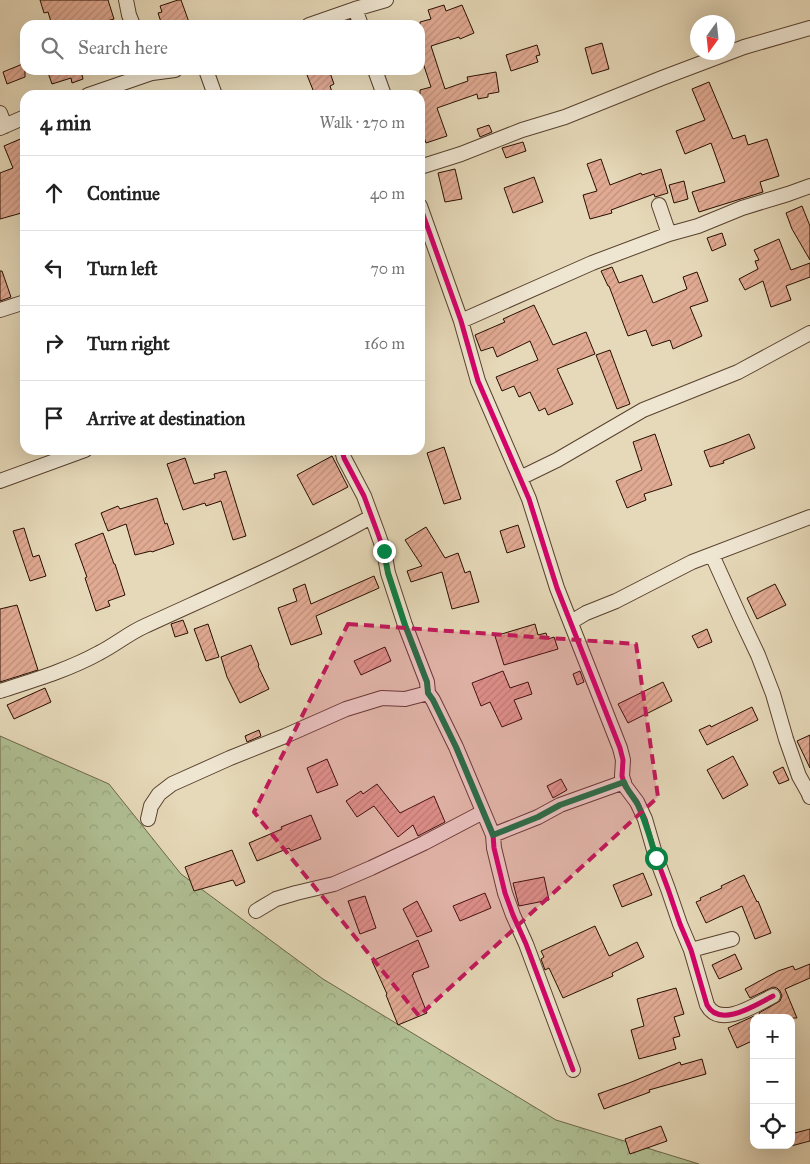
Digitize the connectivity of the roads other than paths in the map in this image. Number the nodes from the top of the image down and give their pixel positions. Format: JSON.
{"nodes":[{"id":1,"x":126,"y":0,"type":"edge"},
{"id":2,"x":386,"y":0,"type":"edge"},
{"id":3,"x":355,"y":9,"type":"junction"},
{"id":4,"x":131,"y":20,"type":"edge"},
{"id":5,"x":323,"y":20,"type":"edge"},
{"id":6,"x":359,"y":20,"type":"edge"},
{"id":7,"x":810,"y":28,"type":"edge"},
{"id":8,"x":143,"y":75,"type":"edge"},
{"id":9,"x":208,"y":75,"type":"edge"},
{"id":10,"x":377,"y":75,"type":"edge"},
{"id":11,"x":102,"y":90,"type":"edge"},
{"id":12,"x":213,"y":90,"type":"edge"},
{"id":13,"x":382,"y":90,"type":"edge"},
{"id":14,"x":20,"y":118,"type":"edge"},
{"id":15,"x":2,"y":122,"type":"edge"},
{"id":16,"x":425,"y":165,"type":"edge"},
{"id":17,"x":810,"y":186,"type":"edge"},
{"id":18,"x":659,"y":205,"type":"dead end"},
{"id":19,"x":425,"y":220,"type":"edge"},
{"id":20,"x":669,"y":234,"type":"junction"},
{"id":21,"x":20,"y":304,"type":"edge"},
{"id":22,"x":0,"y":310,"type":"edge"},
{"id":23,"x":462,"y":321,"type":"junction"},
{"id":24,"x":810,"y":333,"type":"edge"},
{"id":25,"x":71,"y":455,"type":"edge"},
{"id":26,"x":343,"y":455,"type":"edge"},
{"id":27,"x":520,"y":478,"type":"junction"},
{"id":28,"x":0,"y":481,"type":"edge"},
{"id":29,"x":371,"y":517,"type":"junction"},
{"id":30,"x":810,"y":517,"type":"edge"},
{"id":31,"x":712,"y":554,"type":"junction"},
{"id":32,"x":570,"y":622,"type":"junction"},
{"id":33,"x":0,"y":691,"type":"edge"},
{"id":34,"x":428,"y":693,"type":"junction"},
{"id":35,"x":624,"y":782,"type":"junction"},
{"id":36,"x":810,"y":797,"type":"edge"},
{"id":37,"x":483,"y":812,"type":"junction"},
{"id":38,"x":148,"y":819,"type":"dead end"},
{"id":39,"x":493,"y":835,"type":"junction"},
{"id":40,"x":256,"y":911,"type":"dead end"},
{"id":41,"x":732,"y":939,"type":"dead end"},
{"id":42,"x":691,"y":950,"type":"junction"},
{"id":43,"x":773,"y":996,"type":"dead end"},
{"id":44,"x":573,"y":1070,"type":"dead end"}],
"edges":[{"from":1,"to":4,"type":"street"},
{"from":2,"to":3,"type":"street"},
{"from":3,"to":5,"type":"street"},
{"from":3,"to":6,"type":"street"},
{"from":7,"to":16,"type":"street"},
{"from":8,"to":11,"type":"street"},
{"from":9,"to":12,"type":"street"},
{"from":10,"to":13,"type":"street"},
{"from":14,"to":15,"type":"street"},
{"from":17,"to":20,"type":"street"},
{"from":18,"to":20,"type":"street"},
{"from":19,"to":23,"type":"street"},
{"from":20,"to":23,"type":"street"},
{"from":21,"to":22,"type":"street"},
{"from":23,"to":27,"type":"street"},
{"from":24,"to":27,"type":"street"},
{"from":25,"to":28,"type":"street"},
{"from":26,"to":29,"type":"street"},
{"from":27,"to":32,"type":"street"},
{"from":29,"to":33,"type":"street"},
{"from":29,"to":34,"type":"street"},
{"from":30,"to":31,"type":"street"},
{"from":31,"to":32,"type":"street"},
{"from":31,"to":36,"type":"street"},
{"from":32,"to":35,"type":"street"},
{"from":34,"to":37,"type":"street"},
{"from":34,"to":38,"type":"street"},
{"from":35,"to":39,"type":"street"},
{"from":35,"to":42,"type":"street"},
{"from":37,"to":39,"type":"street"},
{"from":37,"to":40,"type":"street"},
{"from":39,"to":44,"type":"street"},
{"from":41,"to":42,"type":"street"},
{"from":42,"to":43,"type":"street"}]}
